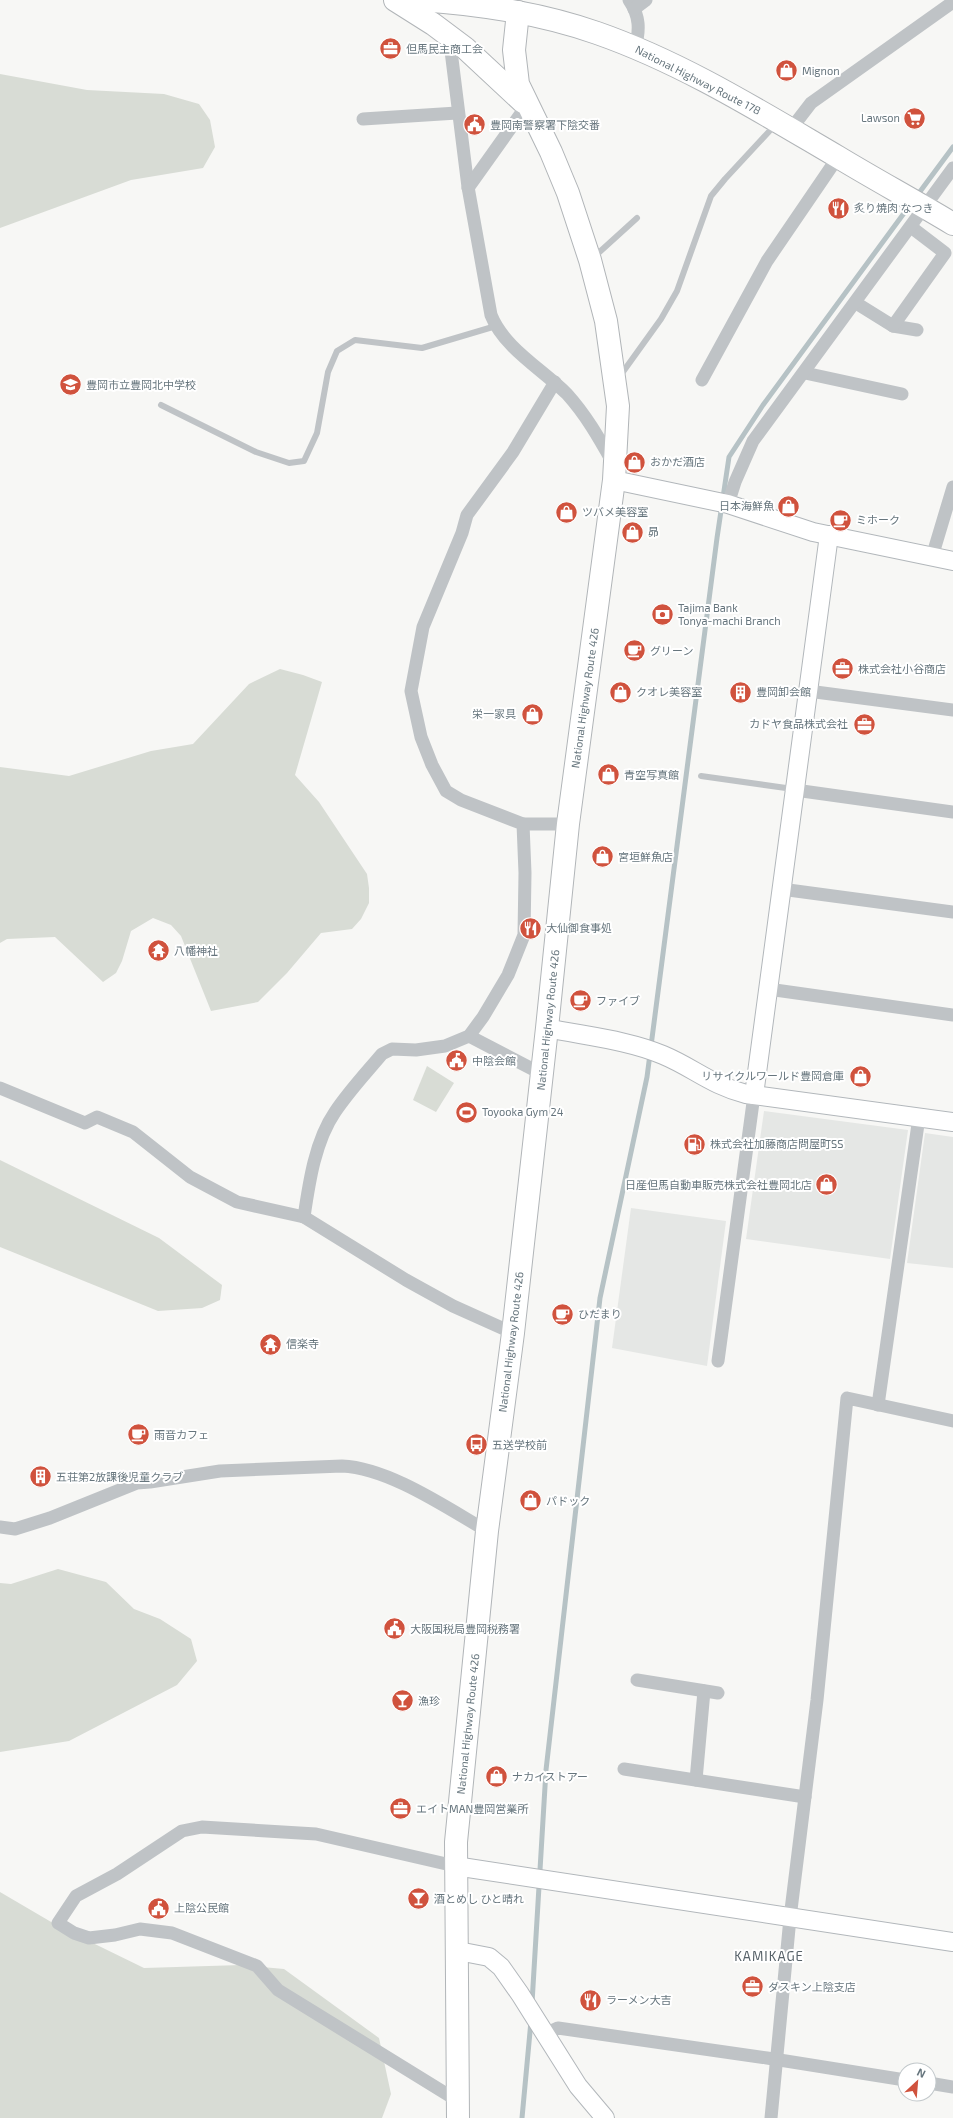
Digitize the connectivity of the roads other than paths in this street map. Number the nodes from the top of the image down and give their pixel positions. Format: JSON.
{"nodes":[{"id":1,"x":395,"y":0,"type":"edge"},
{"id":2,"x":420,"y":0,"type":"edge"},
{"id":3,"x":646,"y":0,"type":"edge"},
{"id":4,"x":953,"y":2,"type":"edge"},
{"id":5,"x":632,"y":4,"type":"edge"},
{"id":6,"x":518,"y":12,"type":"junction"},
{"id":7,"x":449,"y":35,"type":"junction"},
{"id":8,"x":635,"y":48,"type":"junction"},
{"id":9,"x":527,"y":105,"type":"junction"},
{"id":10,"x":457,"y":113,"type":"junction"},
{"id":11,"x":363,"y":119,"type":"dead end"},
{"id":12,"x":785,"y":125,"type":"junction"},
{"id":13,"x":838,"y":157,"type":"junction"},
{"id":14,"x":953,"y":168,"type":"edge"},
{"id":15,"x":468,"y":188,"type":"junction"},
{"id":16,"x":917,"y":203,"type":"junction"},
{"id":17,"x":637,"y":218,"type":"dead end"},
{"id":18,"x":953,"y":224,"type":"edge"},
{"id":19,"x":911,"y":227,"type":"junction"},
{"id":20,"x":590,"y":260,"type":"junction"},
{"id":21,"x":856,"y":303,"type":"junction"},
{"id":22,"x":496,"y":326,"type":"junction"},
{"id":23,"x":893,"y":326,"type":"junction"},
{"id":24,"x":917,"y":330,"type":"dead end"},
{"id":25,"x":805,"y":373,"type":"junction"},
{"id":26,"x":702,"y":380,"type":"dead end"},
{"id":27,"x":555,"y":382,"type":"junction"},
{"id":28,"x":616,"y":382,"type":"junction"},
{"id":29,"x":902,"y":394,"type":"dead end"},
{"id":30,"x":160,"y":405,"type":"dead end"},
{"id":31,"x":615,"y":474,"type":"junction"},
{"id":32,"x":953,"y":487,"type":"edge"},
{"id":33,"x":728,"y":504,"type":"junction"},
{"id":34,"x":829,"y":535,"type":"junction"},
{"id":35,"x":932,"y":557,"type":"junction"},
{"id":36,"x":953,"y":561,"type":"edge"},
{"id":37,"x":808,"y":691,"type":"junction"},
{"id":38,"x":953,"y":710,"type":"edge"},
{"id":39,"x":701,"y":776,"type":"dead end"},
{"id":40,"x":795,"y":790,"type":"junction"},
{"id":41,"x":953,"y":812,"type":"edge"},
{"id":42,"x":523,"y":824,"type":"junction"},
{"id":43,"x":568,"y":824,"type":"junction"},
{"id":44,"x":781,"y":889,"type":"junction"},
{"id":45,"x":953,"y":912,"type":"edge"},
{"id":46,"x":768,"y":989,"type":"junction"},
{"id":47,"x":953,"y":1015,"type":"edge"},
{"id":48,"x":548,"y":1028,"type":"junction"},
{"id":49,"x":469,"y":1036,"type":"junction"},
{"id":50,"x":542,"y":1074,"type":"junction"},
{"id":51,"x":0,"y":1088,"type":"edge"},
{"id":52,"x":754,"y":1095,"type":"junction"},
{"id":53,"x":919,"y":1117,"type":"junction"},
{"id":54,"x":953,"y":1122,"type":"edge"},
{"id":55,"x":304,"y":1217,"type":"junction"},
{"id":56,"x":513,"y":1333,"type":"junction"},
{"id":57,"x":718,"y":1361,"type":"dead end"},
{"id":58,"x":878,"y":1405,"type":"junction"},
{"id":59,"x":953,"y":1421,"type":"edge"},
{"id":60,"x":0,"y":1527,"type":"edge"},
{"id":61,"x":487,"y":1531,"type":"junction"},
{"id":62,"x":637,"y":1680,"type":"dead end"},
{"id":63,"x":704,"y":1691,"type":"junction"},
{"id":64,"x":718,"y":1693,"type":"dead end"},
{"id":65,"x":624,"y":1769,"type":"dead end"},
{"id":66,"x":696,"y":1780,"type":"junction"},
{"id":67,"x":805,"y":1797,"type":"junction"},
{"id":68,"x":455,"y":1866,"type":"junction"},
{"id":69,"x":790,"y":1918,"type":"junction"},
{"id":70,"x":953,"y":1942,"type":"edge"},
{"id":71,"x":458,"y":1951,"type":"junction"},
{"id":72,"x":543,"y":2031,"type":"junction"},
{"id":73,"x":776,"y":2060,"type":"junction"},
{"id":74,"x":897,"y":2079,"type":"edge"},
{"id":75,"x":937,"y":2084,"type":"edge"},
{"id":76,"x":953,"y":2087,"type":"edge"},
{"id":77,"x":458,"y":2109,"type":"edge"},
{"id":78,"x":605,"y":2118,"type":"edge"},
{"id":79,"x":771,"y":2118,"type":"edge"}],
"edges":[{"from":1,"to":7,"type":"highway"},
{"from":2,"to":6,"type":"highway","name":"National Highway Route 178"},
{"from":3,"to":5,"type":"street"},
{"from":4,"to":12,"type":"street"},
{"from":5,"to":8,"type":"street"},
{"from":6,"to":8,"type":"highway","name":"National Highway Route 178"},
{"from":6,"to":9,"type":"highway","name":"National Highway Route 426"},
{"from":7,"to":9,"type":"highway"},
{"from":7,"to":10,"type":"street"},
{"from":8,"to":12,"type":"highway","name":"National Highway Route 178"},
{"from":9,"to":15,"type":"street"},
{"from":9,"to":20,"type":"highway","name":"National Highway Route 426"},
{"from":10,"to":11,"type":"street"},
{"from":10,"to":15,"type":"street"},
{"from":12,"to":13,"type":"highway","name":"National Highway Route 178"},
{"from":12,"to":28,"type":"lane"},
{"from":13,"to":16,"type":"highway","name":"National Highway Route 178"},
{"from":13,"to":26,"type":"street"},
{"from":14,"to":16,"type":"street"},
{"from":15,"to":22,"type":"street"},
{"from":16,"to":18,"type":"highway","name":"National Highway Route 178"},
{"from":16,"to":19,"type":"street"},
{"from":17,"to":20,"type":"lane"},
{"from":19,"to":21,"type":"street"},
{"from":19,"to":23,"type":"street"},
{"from":20,"to":28,"type":"highway","name":"National Highway Route 426"},
{"from":21,"to":23,"type":"street"},
{"from":21,"to":25,"type":"street"},
{"from":22,"to":27,"type":"street"},
{"from":22,"to":30,"type":"lane"},
{"from":23,"to":24,"type":"street"},
{"from":25,"to":29,"type":"street"},
{"from":25,"to":33,"type":"street"},
{"from":27,"to":31,"type":"street"},
{"from":27,"to":42,"type":"street"},
{"from":28,"to":31,"type":"highway","name":"National Highway Route 426"},
{"from":31,"to":33,"type":"street"},
{"from":31,"to":43,"type":"highway","name":"National Highway Route 426"},
{"from":32,"to":35,"type":"street"},
{"from":33,"to":34,"type":"street"},
{"from":34,"to":35,"type":"street"},
{"from":34,"to":37,"type":"street"},
{"from":35,"to":36,"type":"street"},
{"from":37,"to":38,"type":"street"},
{"from":37,"to":40,"type":"street"},
{"from":39,"to":40,"type":"lane"},
{"from":40,"to":41,"type":"street"},
{"from":40,"to":44,"type":"street"},
{"from":42,"to":43,"type":"street"},
{"from":42,"to":49,"type":"street"},
{"from":43,"to":48,"type":"highway","name":"National Highway Route 426"},
{"from":44,"to":45,"type":"street"},
{"from":44,"to":46,"type":"street"},
{"from":46,"to":47,"type":"street"},
{"from":46,"to":52,"type":"street"},
{"from":48,"to":50,"type":"highway","name":"National Highway Route 426"},
{"from":48,"to":52,"type":"street"},
{"from":49,"to":50,"type":"street"},
{"from":49,"to":55,"type":"street"},
{"from":50,"to":56,"type":"highway","name":"National Highway Route 426"},
{"from":51,"to":55,"type":"street"},
{"from":52,"to":53,"type":"street"},
{"from":52,"to":57,"type":"street"},
{"from":53,"to":54,"type":"street"},
{"from":53,"to":58,"type":"street"},
{"from":55,"to":56,"type":"street"},
{"from":56,"to":61,"type":"highway","name":"National Highway Route 426"},
{"from":58,"to":59,"type":"street"},
{"from":58,"to":67,"type":"street"},
{"from":60,"to":61,"type":"street"},
{"from":61,"to":68,"type":"highway","name":"National Highway Route 426"},
{"from":62,"to":63,"type":"street"},
{"from":63,"to":64,"type":"street"},
{"from":63,"to":66,"type":"street"},
{"from":65,"to":66,"type":"street"},
{"from":66,"to":67,"type":"street"},
{"from":67,"to":69,"type":"street"},
{"from":68,"to":69,"type":"street"},
{"from":68,"to":71,"type":"highway","name":"National Highway Route 426"},
{"from":68,"to":77,"type":"street"},
{"from":69,"to":70,"type":"street"},
{"from":69,"to":73,"type":"street"},
{"from":71,"to":72,"type":"street"},
{"from":71,"to":77,"type":"highway","name":"National Highway Route 426"},
{"from":72,"to":73,"type":"street"},
{"from":72,"to":78,"type":"street"},
{"from":73,"to":74,"type":"street"},
{"from":73,"to":79,"type":"street"},
{"from":75,"to":76,"type":"street"}]}
